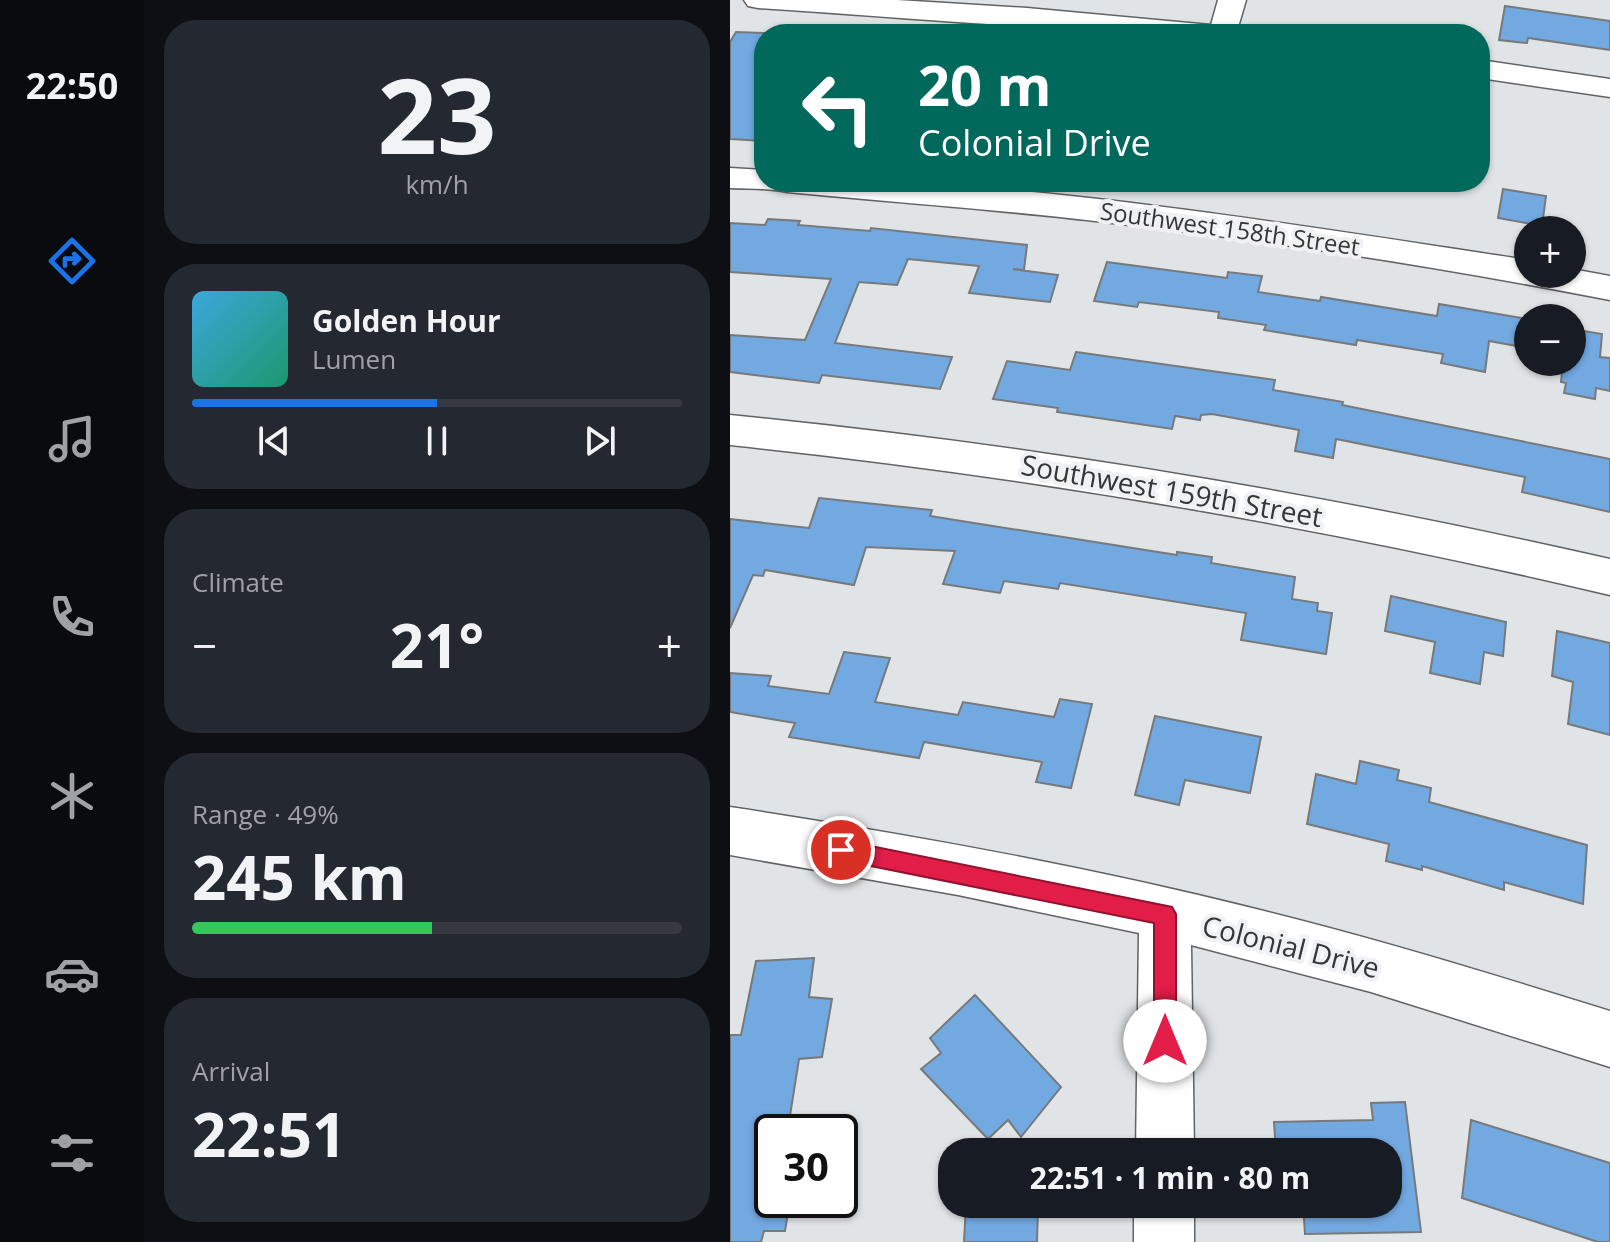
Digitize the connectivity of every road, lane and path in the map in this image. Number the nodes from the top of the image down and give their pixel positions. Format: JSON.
{"nodes":[{"id":1,"x":758,"y":0,"type":"edge"},
{"id":2,"x":1232,"y":0,"type":"edge"},
{"id":3,"x":1109,"y":24,"type":"edge"},
{"id":4,"x":1225,"y":24,"type":"edge"},
{"id":5,"x":1490,"y":70,"type":"edge"},
{"id":6,"x":1610,"y":88,"type":"edge"},
{"id":7,"x":730,"y":178,"type":"edge"},
{"id":8,"x":754,"y":179,"type":"edge"},
{"id":9,"x":897,"y":192,"type":"edge"},
{"id":10,"x":1514,"y":270,"type":"edge"},
{"id":11,"x":1586,"y":283,"type":"edge"},
{"id":12,"x":1610,"y":288,"type":"edge"},
{"id":13,"x":730,"y":430,"type":"edge"},
{"id":14,"x":1610,"y":577,"type":"edge"},
{"id":15,"x":730,"y":831,"type":"edge"},
{"id":16,"x":1165,"y":914,"type":"junction"},
{"id":17,"x":1610,"y":1039,"type":"edge"},
{"id":18,"x":1165,"y":1138,"type":"edge"},
{"id":19,"x":1164,"y":1218,"type":"edge"},
{"id":20,"x":1164,"y":1242,"type":"edge"}],
"edges":[{"from":1,"to":3,"type":"street"},
{"from":2,"to":4,"type":"street"},
{"from":5,"to":6,"type":"street"},
{"from":7,"to":8,"type":"street"},
{"from":9,"to":10,"type":"street","name":"Southwest 158th Street"},
{"from":11,"to":12,"type":"street"},
{"from":13,"to":14,"type":"street","name":"Southwest 159th Street"},
{"from":15,"to":16,"type":"street","name":"Colonial Drive"},
{"from":16,"to":17,"type":"street","name":"Colonial Drive"},
{"from":16,"to":18,"type":"street"},
{"from":19,"to":20,"type":"street"}]}
